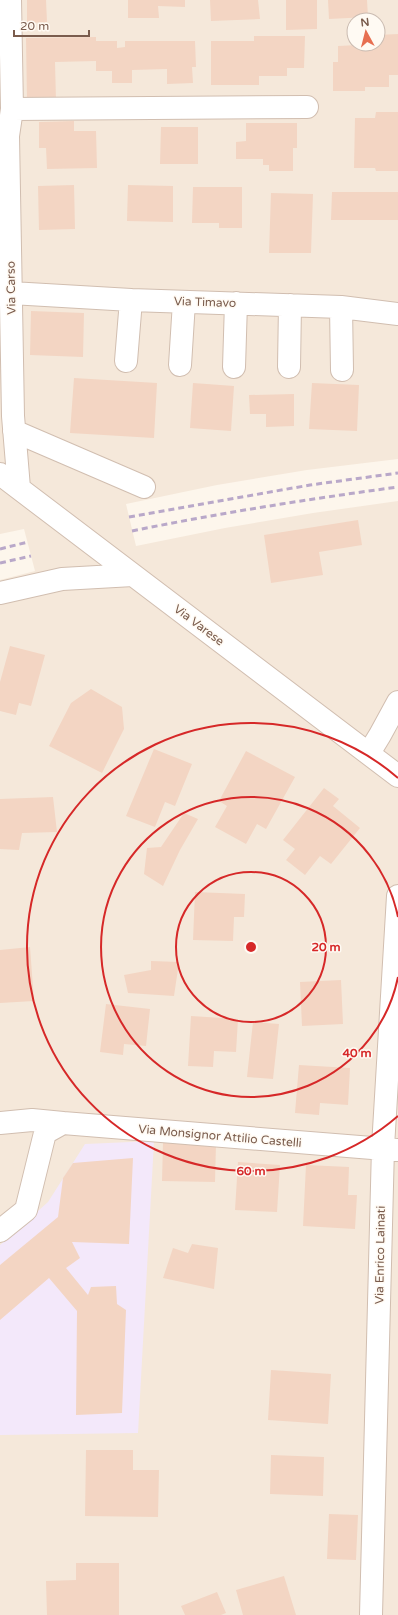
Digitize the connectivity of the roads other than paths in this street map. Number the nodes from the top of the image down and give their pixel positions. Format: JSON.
{"nodes":[{"id":1,"x":10,"y":0,"type":"edge"},
{"id":2,"x":307,"y":107,"type":"dead end"},
{"id":3,"x":12,"y":109,"type":"junction"},
{"id":4,"x":4,"y":136,"type":"edge"},
{"id":5,"x":11,"y":293,"type":"junction"},
{"id":6,"x":131,"y":300,"type":"junction"},
{"id":7,"x":184,"y":302,"type":"junction"},
{"id":8,"x":236,"y":304,"type":"junction"},
{"id":9,"x":290,"y":305,"type":"junction"},
{"id":10,"x":341,"y":307,"type":"junction"},
{"id":11,"x":398,"y":314,"type":"edge"},
{"id":12,"x":126,"y":361,"type":"dead end"},
{"id":13,"x":180,"y":365,"type":"dead end"},
{"id":14,"x":234,"y":367,"type":"dead end"},
{"id":15,"x":289,"y":367,"type":"dead end"},
{"id":16,"x":342,"y":370,"type":"dead end"},
{"id":17,"x":9,"y":423,"type":"edge"},
{"id":18,"x":0,"y":474,"type":"edge"},
{"id":19,"x":144,"y":486,"type":"dead end"},
{"id":20,"x":19,"y":488,"type":"junction"},
{"id":21,"x":133,"y":575,"type":"junction"},
{"id":22,"x":0,"y":593,"type":"edge"},
{"id":23,"x":398,"y":702,"type":"edge"},
{"id":24,"x":369,"y":752,"type":"junction"},
{"id":25,"x":398,"y":776,"type":"edge"},
{"id":26,"x":398,"y":896,"type":"edge"},
{"id":27,"x":0,"y":1123,"type":"edge"},
{"id":28,"x":54,"y":1128,"type":"junction"},
{"id":29,"x":391,"y":1149,"type":"edge"},
{"id":30,"x":0,"y":1231,"type":"edge"},
{"id":31,"x":366,"y":1613,"type":"edge"}],
"edges":[{"from":1,"to":3,"type":"street","name":"Via Carso"},
{"from":2,"to":3,"type":"street"},
{"from":3,"to":4,"type":"street","name":"Via Carso"},
{"from":4,"to":5,"type":"street","name":"Via Carso"},
{"from":5,"to":6,"type":"street","name":"Via Timavo"},
{"from":5,"to":17,"type":"street","name":"Via Carso"},
{"from":6,"to":7,"type":"street","name":"Via Timavo"},
{"from":6,"to":12,"type":"street"},
{"from":7,"to":8,"type":"street","name":"Via Timavo"},
{"from":7,"to":13,"type":"street"},
{"from":8,"to":9,"type":"street","name":"Via Timavo"},
{"from":8,"to":14,"type":"street"},
{"from":9,"to":10,"type":"street","name":"Via Timavo"},
{"from":9,"to":15,"type":"street"},
{"from":10,"to":11,"type":"street","name":"Via Timavo"},
{"from":10,"to":16,"type":"street"},
{"from":17,"to":19,"type":"street"},
{"from":17,"to":20,"type":"street","name":"Via Carso"},
{"from":18,"to":20,"type":"street","name":"Via Varese"},
{"from":20,"to":21,"type":"street","name":"Via Varese"},
{"from":21,"to":22,"type":"street"},
{"from":21,"to":24,"type":"street","name":"Via Varese"},
{"from":23,"to":24,"type":"street"},
{"from":24,"to":25,"type":"street","name":"Via Varese"},
{"from":26,"to":29,"type":"street","name":"Via Enrico Lainati"},
{"from":27,"to":28,"type":"street","name":"Via Monsignor Attilio Castelli"},
{"from":28,"to":29,"type":"street","name":"Via Monsignor Attilio Castelli"},
{"from":28,"to":30,"type":"street"},
{"from":29,"to":31,"type":"street","name":"Via Enrico Lainati"}]}
